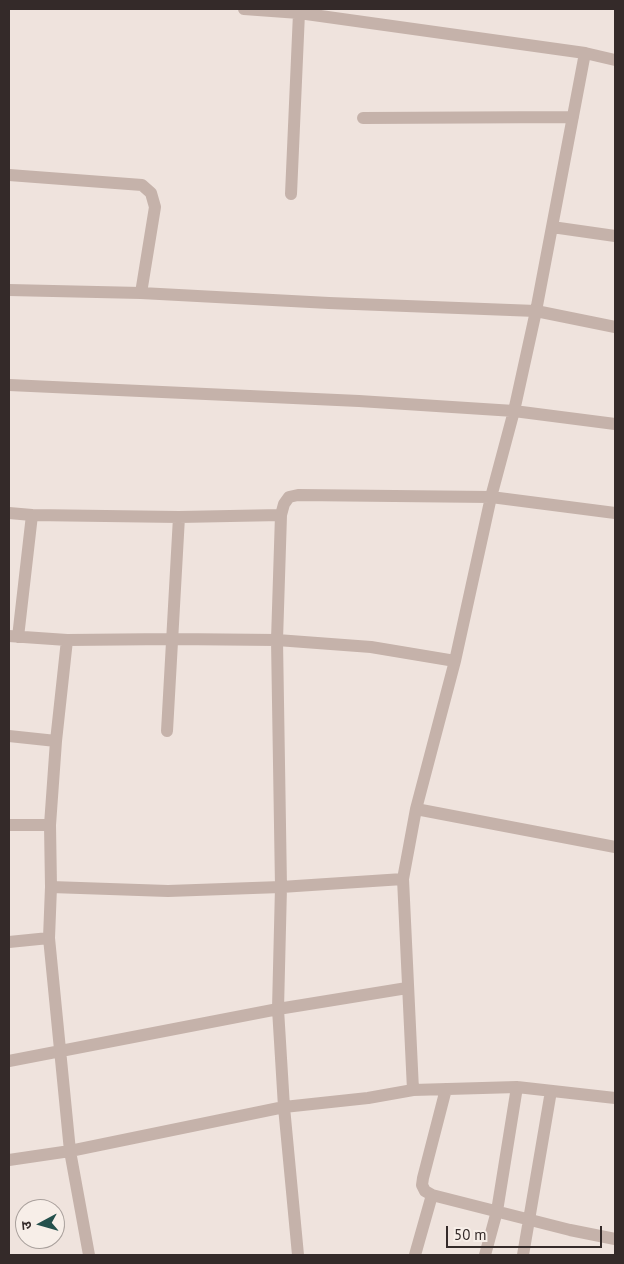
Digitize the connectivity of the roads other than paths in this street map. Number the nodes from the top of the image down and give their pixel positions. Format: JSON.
{"nodes":[{"id":1,"x":244,"y":9,"type":"edge"},
{"id":2,"x":299,"y":13,"type":"junction"},
{"id":3,"x":584,"y":53,"type":"junction"},
{"id":4,"x":615,"y":60,"type":"edge"},
{"id":5,"x":573,"y":117,"type":"junction"},
{"id":6,"x":363,"y":118,"type":"dead end"},
{"id":7,"x":9,"y":175,"type":"edge"},
{"id":8,"x":291,"y":194,"type":"dead end"},
{"id":9,"x":552,"y":227,"type":"junction"},
{"id":10,"x":615,"y":236,"type":"edge"},
{"id":11,"x":9,"y":290,"type":"edge"},
{"id":12,"x":141,"y":293,"type":"junction"},
{"id":13,"x":536,"y":311,"type":"junction"},
{"id":14,"x":615,"y":328,"type":"edge"},
{"id":15,"x":9,"y":385,"type":"edge"},
{"id":16,"x":514,"y":412,"type":"junction"},
{"id":17,"x":615,"y":424,"type":"edge"},
{"id":18,"x":491,"y":497,"type":"junction"},
{"id":19,"x":9,"y":513,"type":"edge"},
{"id":20,"x":615,"y":513,"type":"edge"},
{"id":21,"x":32,"y":515,"type":"junction"},
{"id":22,"x":281,"y":515,"type":"junction"},
{"id":23,"x":179,"y":517,"type":"junction"},
{"id":24,"x":14,"y":636,"type":"edge"},
{"id":25,"x":172,"y":639,"type":"junction"},
{"id":26,"x":67,"y":640,"type":"junction"},
{"id":27,"x":277,"y":640,"type":"junction"},
{"id":28,"x":455,"y":661,"type":"junction"},
{"id":29,"x":167,"y":731,"type":"dead end"},
{"id":30,"x":9,"y":736,"type":"edge"},
{"id":31,"x":56,"y":741,"type":"junction"},
{"id":32,"x":416,"y":809,"type":"junction"},
{"id":33,"x":9,"y":825,"type":"edge"},
{"id":34,"x":50,"y":825,"type":"junction"},
{"id":35,"x":615,"y":847,"type":"edge"},
{"id":36,"x":403,"y":879,"type":"junction"},
{"id":37,"x":51,"y":887,"type":"junction"},
{"id":38,"x":281,"y":887,"type":"junction"},
{"id":39,"x":49,"y":938,"type":"junction"},
{"id":40,"x":9,"y":942,"type":"edge"},
{"id":41,"x":407,"y":988,"type":"junction"},
{"id":42,"x":278,"y":1009,"type":"junction"},
{"id":43,"x":59,"y":1052,"type":"junction"},
{"id":44,"x":9,"y":1061,"type":"edge"},
{"id":45,"x":517,"y":1087,"type":"junction"},
{"id":46,"x":429,"y":1089,"type":"junction"},
{"id":47,"x":551,"y":1091,"type":"junction"},
{"id":48,"x":615,"y":1098,"type":"edge"},
{"id":49,"x":284,"y":1107,"type":"junction"},
{"id":50,"x":70,"y":1151,"type":"junction"},
{"id":51,"x":9,"y":1160,"type":"edge"},
{"id":52,"x":432,"y":1195,"type":"junction"},
{"id":53,"x":497,"y":1210,"type":"junction"},
{"id":54,"x":530,"y":1220,"type":"junction"},
{"id":55,"x":615,"y":1239,"type":"edge"},
{"id":56,"x":89,"y":1255,"type":"edge"},
{"id":57,"x":298,"y":1255,"type":"edge"},
{"id":58,"x":415,"y":1255,"type":"edge"},
{"id":59,"x":485,"y":1255,"type":"edge"},
{"id":60,"x":523,"y":1255,"type":"edge"}],
"edges":[{"from":1,"to":2,"type":"street"},
{"from":2,"to":3,"type":"street"},
{"from":2,"to":8,"type":"street"},
{"from":3,"to":4,"type":"street"},
{"from":3,"to":5,"type":"street"},
{"from":5,"to":6,"type":"street"},
{"from":5,"to":9,"type":"street"},
{"from":7,"to":12,"type":"street"},
{"from":9,"to":10,"type":"street"},
{"from":9,"to":13,"type":"street"},
{"from":11,"to":12,"type":"street"},
{"from":12,"to":13,"type":"street"},
{"from":13,"to":14,"type":"street"},
{"from":13,"to":16,"type":"street"},
{"from":15,"to":16,"type":"street"},
{"from":16,"to":17,"type":"street"},
{"from":16,"to":18,"type":"street"},
{"from":18,"to":20,"type":"street"},
{"from":18,"to":22,"type":"street"},
{"from":18,"to":28,"type":"street"},
{"from":19,"to":21,"type":"street"},
{"from":21,"to":23,"type":"street"},
{"from":21,"to":24,"type":"street"},
{"from":22,"to":23,"type":"street"},
{"from":22,"to":27,"type":"street"},
{"from":23,"to":25,"type":"street"},
{"from":24,"to":26,"type":"street"},
{"from":25,"to":26,"type":"street"},
{"from":25,"to":27,"type":"street"},
{"from":25,"to":29,"type":"street"},
{"from":26,"to":31,"type":"street"},
{"from":27,"to":28,"type":"street"},
{"from":27,"to":38,"type":"street"},
{"from":28,"to":32,"type":"street"},
{"from":30,"to":31,"type":"street"},
{"from":31,"to":34,"type":"street"},
{"from":32,"to":35,"type":"street"},
{"from":32,"to":36,"type":"street"},
{"from":33,"to":34,"type":"street"},
{"from":34,"to":37,"type":"street"},
{"from":36,"to":38,"type":"street"},
{"from":36,"to":41,"type":"street"},
{"from":37,"to":38,"type":"street"},
{"from":37,"to":39,"type":"street"},
{"from":38,"to":42,"type":"street"},
{"from":39,"to":40,"type":"street"},
{"from":39,"to":43,"type":"street"},
{"from":41,"to":42,"type":"street"},
{"from":41,"to":46,"type":"street"},
{"from":42,"to":43,"type":"street"},
{"from":42,"to":49,"type":"street"},
{"from":43,"to":44,"type":"street"},
{"from":43,"to":50,"type":"street"},
{"from":45,"to":46,"type":"street"},
{"from":45,"to":47,"type":"street"},
{"from":45,"to":53,"type":"street"},
{"from":46,"to":49,"type":"street"},
{"from":46,"to":52,"type":"street"},
{"from":47,"to":48,"type":"street"},
{"from":47,"to":54,"type":"street"},
{"from":49,"to":50,"type":"street"},
{"from":49,"to":57,"type":"street"},
{"from":50,"to":51,"type":"street"},
{"from":50,"to":56,"type":"street"},
{"from":52,"to":53,"type":"street"},
{"from":52,"to":58,"type":"street"},
{"from":53,"to":54,"type":"street"},
{"from":53,"to":59,"type":"street"},
{"from":54,"to":55,"type":"street"},
{"from":54,"to":60,"type":"street"}]}
